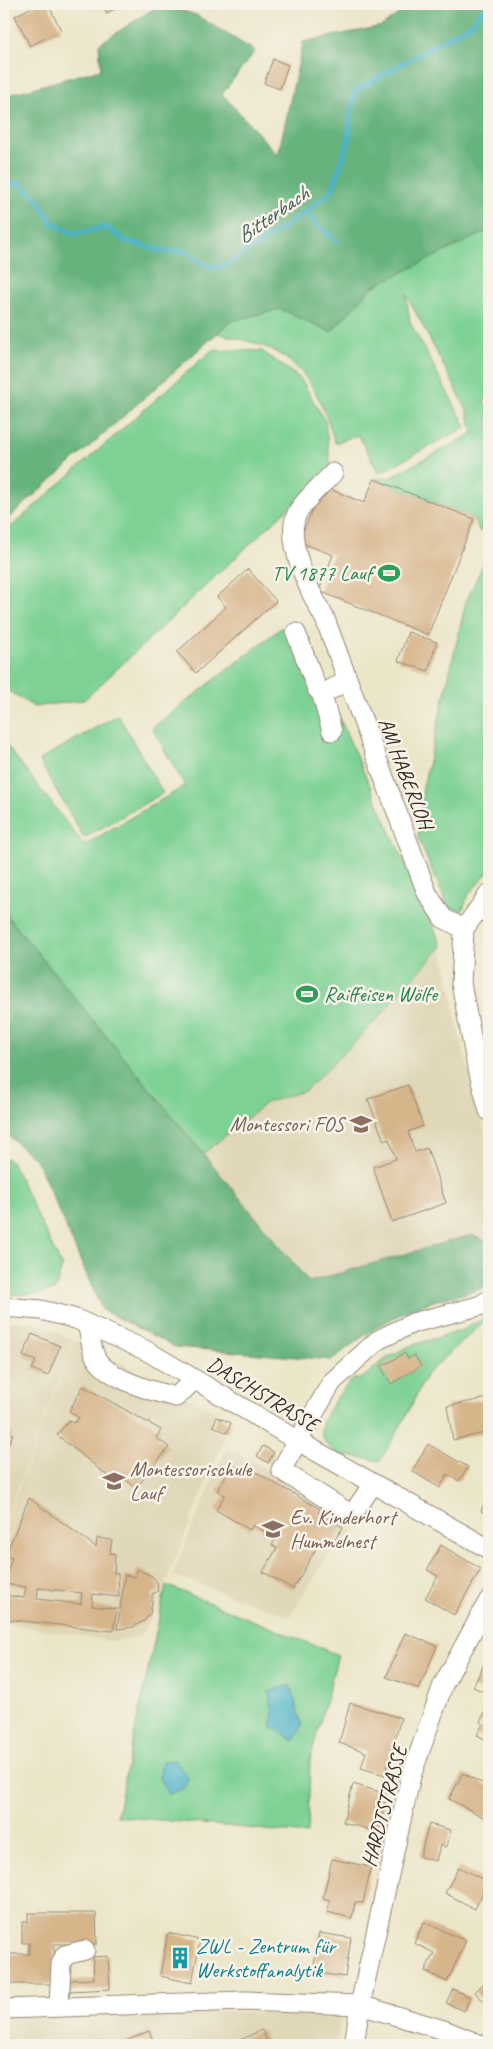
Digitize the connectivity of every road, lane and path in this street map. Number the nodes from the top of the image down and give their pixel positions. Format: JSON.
{"nodes":[{"id":1,"x":333,"y":473,"type":"dead end"},
{"id":2,"x":296,"y":633,"type":"dead end"},
{"id":3,"x":347,"y":681,"type":"junction"},
{"id":4,"x":321,"y":692,"type":"junction"},
{"id":5,"x":332,"y":731,"type":"dead end"},
{"id":6,"x":489,"y":894,"type":"edge"},
{"id":7,"x":464,"y":929,"type":"junction"},
{"id":8,"x":489,"y":1111,"type":"edge"},
{"id":9,"x":489,"y":1300,"type":"edge"},
{"id":10,"x":4,"y":1307,"type":"edge"},
{"id":11,"x":87,"y":1324,"type":"junction"},
{"id":12,"x":194,"y":1380,"type":"junction"},
{"id":13,"x":298,"y":1441,"type":"junction"},
{"id":14,"x":373,"y":1484,"type":"junction"},
{"id":15,"x":489,"y":1549,"type":"edge"},
{"id":16,"x":489,"y":1600,"type":"edge"},
{"id":17,"x":85,"y":1950,"type":"dead end"},
{"id":18,"x":360,"y":2005,"type":"junction"},
{"id":19,"x":58,"y":2007,"type":"junction"},
{"id":20,"x":4,"y":2009,"type":"edge"},
{"id":21,"x":354,"y":2045,"type":"edge"},
{"id":22,"x":481,"y":2045,"type":"edge"}],
"edges":[{"from":1,"to":3,"type":"street","name":"AM HABERLOH"},
{"from":2,"to":4,"type":"street"},
{"from":3,"to":4,"type":"street"},
{"from":3,"to":7,"type":"street","name":"AM HABERLOH"},
{"from":4,"to":5,"type":"street"},
{"from":6,"to":7,"type":"street"},
{"from":7,"to":8,"type":"street"},
{"from":9,"to":13,"type":"street"},
{"from":10,"to":11,"type":"street","name":"DASCHSTRASSE"},
{"from":11,"to":12,"type":"street","name":"DASCHSTRASSE"},
{"from":11,"to":12,"type":"street"},
{"from":12,"to":13,"type":"street","name":"DASCHSTRASSE"},
{"from":13,"to":14,"type":"street","name":"DASCHSTRASSE"},
{"from":13,"to":14,"type":"street"},
{"from":14,"to":15,"type":"street","name":"DASCHSTRASSE"},
{"from":16,"to":18,"type":"street","name":"HARDTSTRASSE"},
{"from":17,"to":19,"type":"street"},
{"from":18,"to":19,"type":"street"},
{"from":18,"to":21,"type":"street","name":"HARDTSTRASSE"},
{"from":18,"to":22,"type":"street"},
{"from":19,"to":20,"type":"street"}]}
